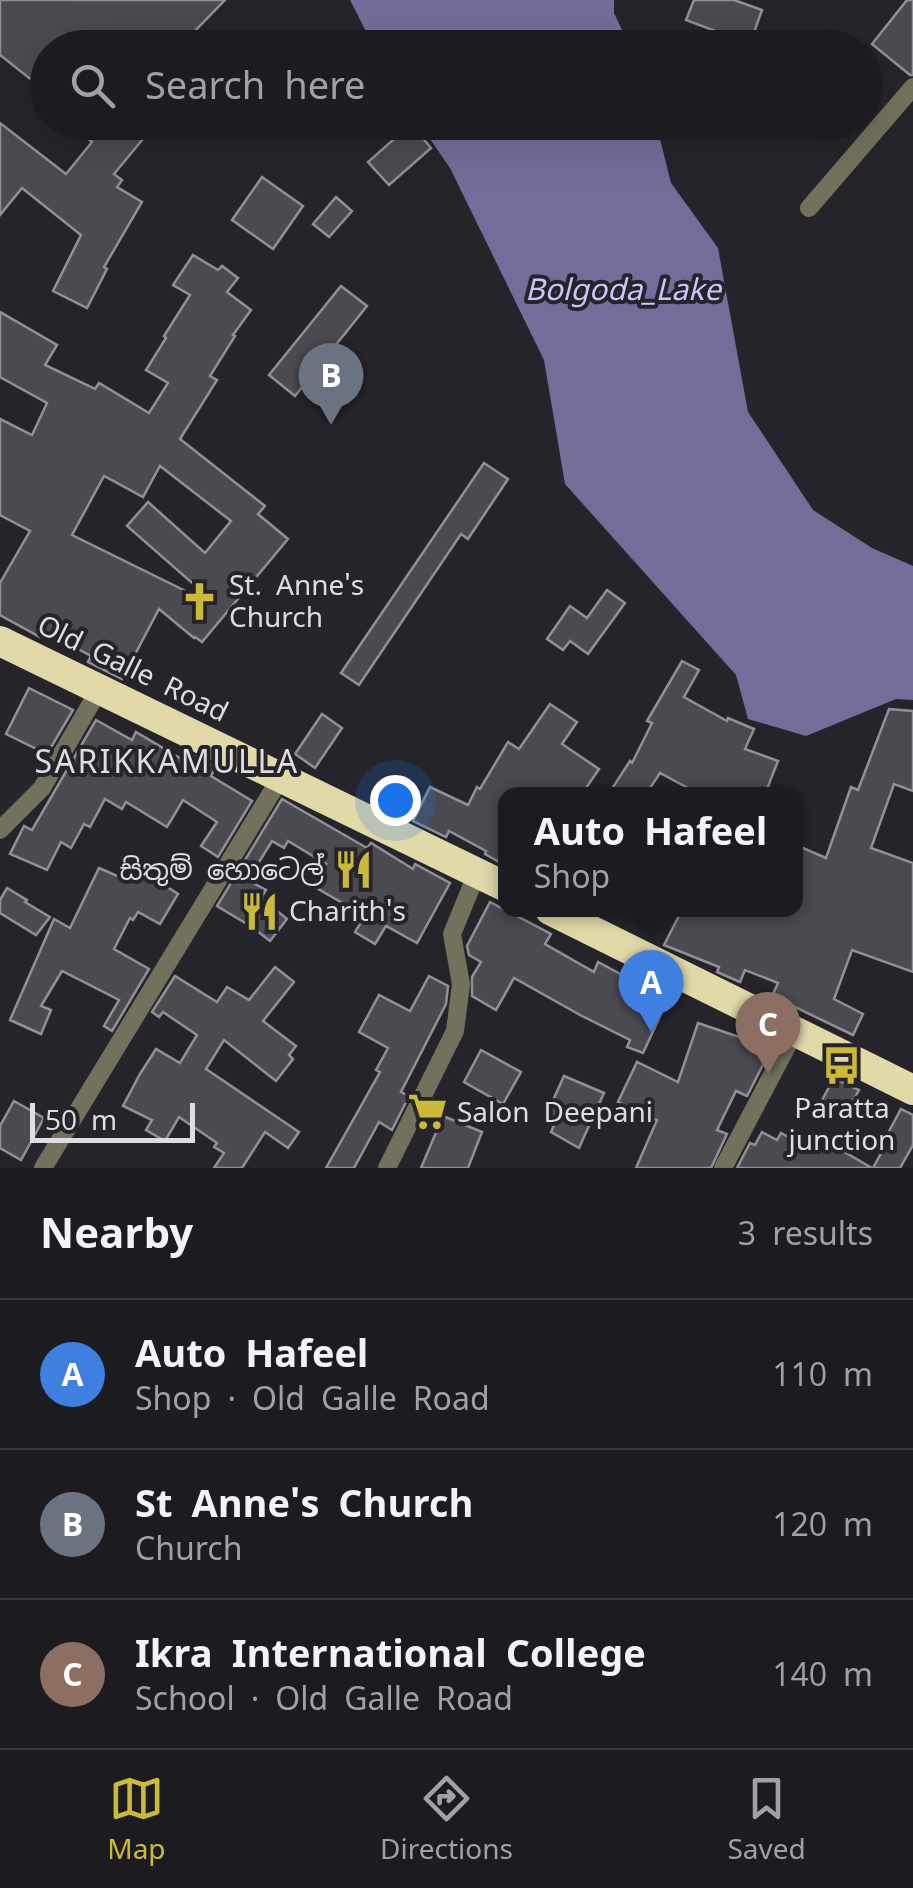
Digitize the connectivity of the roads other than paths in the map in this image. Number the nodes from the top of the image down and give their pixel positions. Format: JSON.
{"nodes":[{"id":1,"x":913,"y":87,"type":"edge"},
{"id":2,"x":883,"y":122,"type":"edge"},
{"id":3,"x":867,"y":140,"type":"edge"},
{"id":4,"x":809,"y":208,"type":"dead end"},
{"id":5,"x":0,"y":640,"type":"edge"},
{"id":6,"x":100,"y":688,"type":"junction"},
{"id":7,"x":281,"y":777,"type":"junction"},
{"id":8,"x":0,"y":830,"type":"edge"},
{"id":9,"x":477,"y":873,"type":"junction"},
{"id":10,"x":498,"y":884,"type":"edge"},
{"id":11,"x":564,"y":917,"type":"edge"},
{"id":12,"x":795,"y":1032,"type":"junction"},
{"id":13,"x":913,"y":1090,"type":"edge"},
{"id":14,"x":43,"y":1168,"type":"edge"},
{"id":15,"x":386,"y":1168,"type":"edge"},
{"id":16,"x":724,"y":1168,"type":"edge"}],
"edges":[{"from":1,"to":2,"type":"street"},
{"from":3,"to":4,"type":"street"},
{"from":5,"to":6,"type":"highway","name":"Old Galle Road"},
{"from":6,"to":7,"type":"highway","name":"Old Galle Road"},
{"from":6,"to":8,"type":"street"},
{"from":7,"to":9,"type":"highway","name":"Old Galle Road"},
{"from":7,"to":14,"type":"street"},
{"from":9,"to":10,"type":"highway","name":"Old Galle Road"},
{"from":9,"to":15,"type":"street"},
{"from":11,"to":12,"type":"highway"},
{"from":12,"to":13,"type":"highway"},
{"from":12,"to":16,"type":"street"}]}
